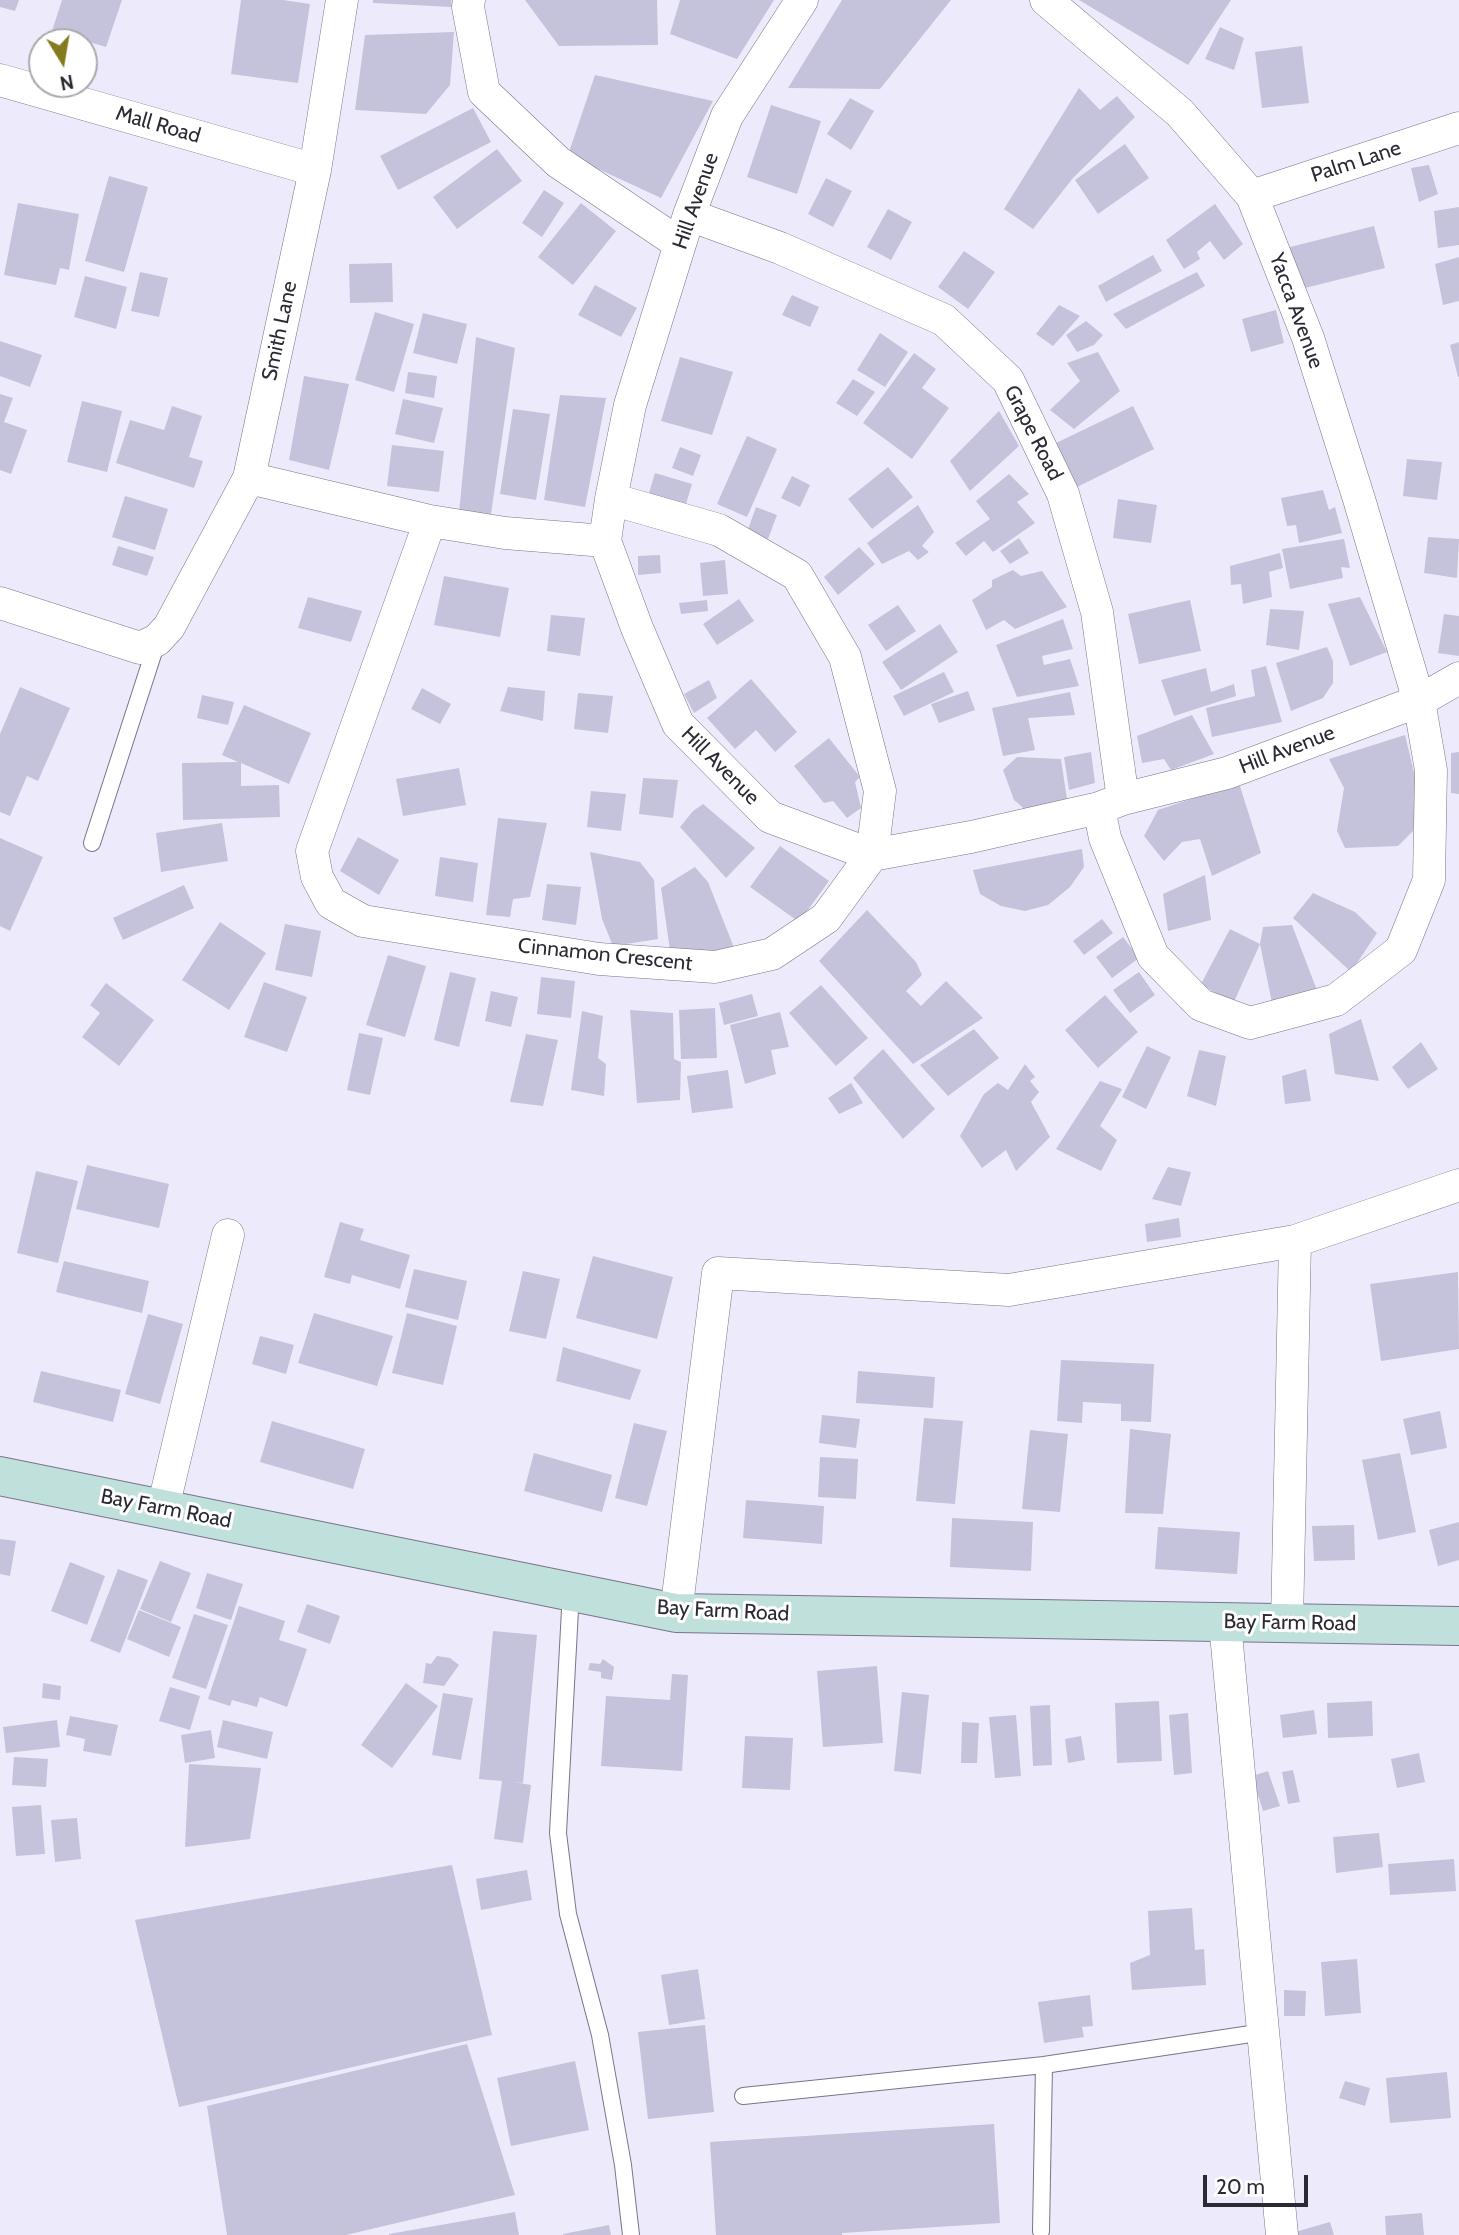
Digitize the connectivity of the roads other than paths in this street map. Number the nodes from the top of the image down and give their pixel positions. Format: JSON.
{"nodes":[{"id":1,"x":342,"y":0,"type":"edge"},
{"id":2,"x":468,"y":0,"type":"edge"},
{"id":3,"x":802,"y":0,"type":"edge"},
{"id":4,"x":1046,"y":0,"type":"edge"},
{"id":5,"x":0,"y":80,"type":"edge"},
{"id":6,"x":1459,"y":128,"type":"edge"},
{"id":7,"x":315,"y":170,"type":"junction"},
{"id":8,"x":1252,"y":196,"type":"junction"},
{"id":9,"x":685,"y":229,"type":"junction"},
{"id":10,"x":249,"y":478,"type":"junction"},
{"id":11,"x":611,"y":499,"type":"junction"},
{"id":12,"x":430,"y":521,"type":"junction"},
{"id":13,"x":605,"y":541,"type":"junction"},
{"id":14,"x":0,"y":603,"type":"edge"},
{"id":15,"x":157,"y":640,"type":"junction"},
{"id":16,"x":1459,"y":678,"type":"edge"},
{"id":17,"x":1419,"y":701,"type":"junction"},
{"id":18,"x":1111,"y":803,"type":"junction"},
{"id":19,"x":92,"y":843,"type":"dead end"},
{"id":20,"x":872,"y":855,"type":"junction"},
{"id":21,"x":1459,"y":1185,"type":"edge"},
{"id":22,"x":228,"y":1235,"type":"dead end"},
{"id":23,"x":1295,"y":1241,"type":"junction"},
{"id":24,"x":0,"y":1476,"type":"edge"},
{"id":25,"x":163,"y":1508,"type":"junction"},
{"id":26,"x":571,"y":1591,"type":"junction"},
{"id":27,"x":676,"y":1613,"type":"junction"},
{"id":28,"x":1226,"y":1623,"type":"junction"},
{"id":29,"x":1287,"y":1623,"type":"junction"},
{"id":30,"x":1459,"y":1626,"type":"edge"},
{"id":31,"x":1264,"y":2032,"type":"junction"},
{"id":32,"x":1044,"y":2065,"type":"junction"},
{"id":33,"x":743,"y":2096,"type":"dead end"},
{"id":34,"x":1041,"y":2231,"type":"dead end"},
{"id":35,"x":631,"y":2235,"type":"edge"},
{"id":36,"x":1282,"y":2235,"type":"edge"}],
"edges":[{"from":1,"to":7,"type":"street","name":"Smith Lane"},
{"from":2,"to":9,"type":"street","name":"Grape Road"},
{"from":3,"to":9,"type":"street","name":"Hill Avenue"},
{"from":4,"to":8,"type":"street","name":"Yacca Avenue"},
{"from":5,"to":7,"type":"street","name":"Mall Road"},
{"from":6,"to":8,"type":"street","name":"Palm Lane"},
{"from":7,"to":10,"type":"street","name":"Smith Lane"},
{"from":8,"to":17,"type":"street","name":"Yacca Avenue"},
{"from":9,"to":11,"type":"street","name":"Hill Avenue"},
{"from":9,"to":18,"type":"street","name":"Grape Road"},
{"from":10,"to":12,"type":"street"},
{"from":10,"to":15,"type":"street","name":"Smith Lane"},
{"from":11,"to":13,"type":"street","name":"Hill Avenue"},
{"from":11,"to":20,"type":"street","name":"Cinnamon Crescent"},
{"from":12,"to":13,"type":"street"},
{"from":12,"to":20,"type":"street","name":"Cinnamon Crescent"},
{"from":13,"to":20,"type":"street","name":"Hill Avenue"},
{"from":14,"to":15,"type":"street"},
{"from":15,"to":19,"type":"lane"},
{"from":16,"to":17,"type":"street","name":"Hill Avenue"},
{"from":17,"to":18,"type":"street","name":"Hill Avenue"},
{"from":17,"to":18,"type":"street","name":"Yacca Avenue"},
{"from":18,"to":20,"type":"street","name":"Hill Avenue"},
{"from":21,"to":23,"type":"street"},
{"from":22,"to":25,"type":"street"},
{"from":23,"to":27,"type":"street"},
{"from":23,"to":29,"type":"street"},
{"from":24,"to":25,"type":"street","name":"Bay Farm Road"},
{"from":25,"to":26,"type":"street","name":"Bay Farm Road"},
{"from":26,"to":27,"type":"street","name":"Bay Farm Road"},
{"from":26,"to":35,"type":"lane"},
{"from":27,"to":28,"type":"street","name":"Bay Farm Road"},
{"from":28,"to":29,"type":"street","name":"Bay Farm Road"},
{"from":28,"to":31,"type":"street"},
{"from":29,"to":30,"type":"street","name":"Bay Farm Road"},
{"from":31,"to":32,"type":"lane"},
{"from":31,"to":36,"type":"street"},
{"from":32,"to":33,"type":"lane"},
{"from":32,"to":34,"type":"lane"}]}
